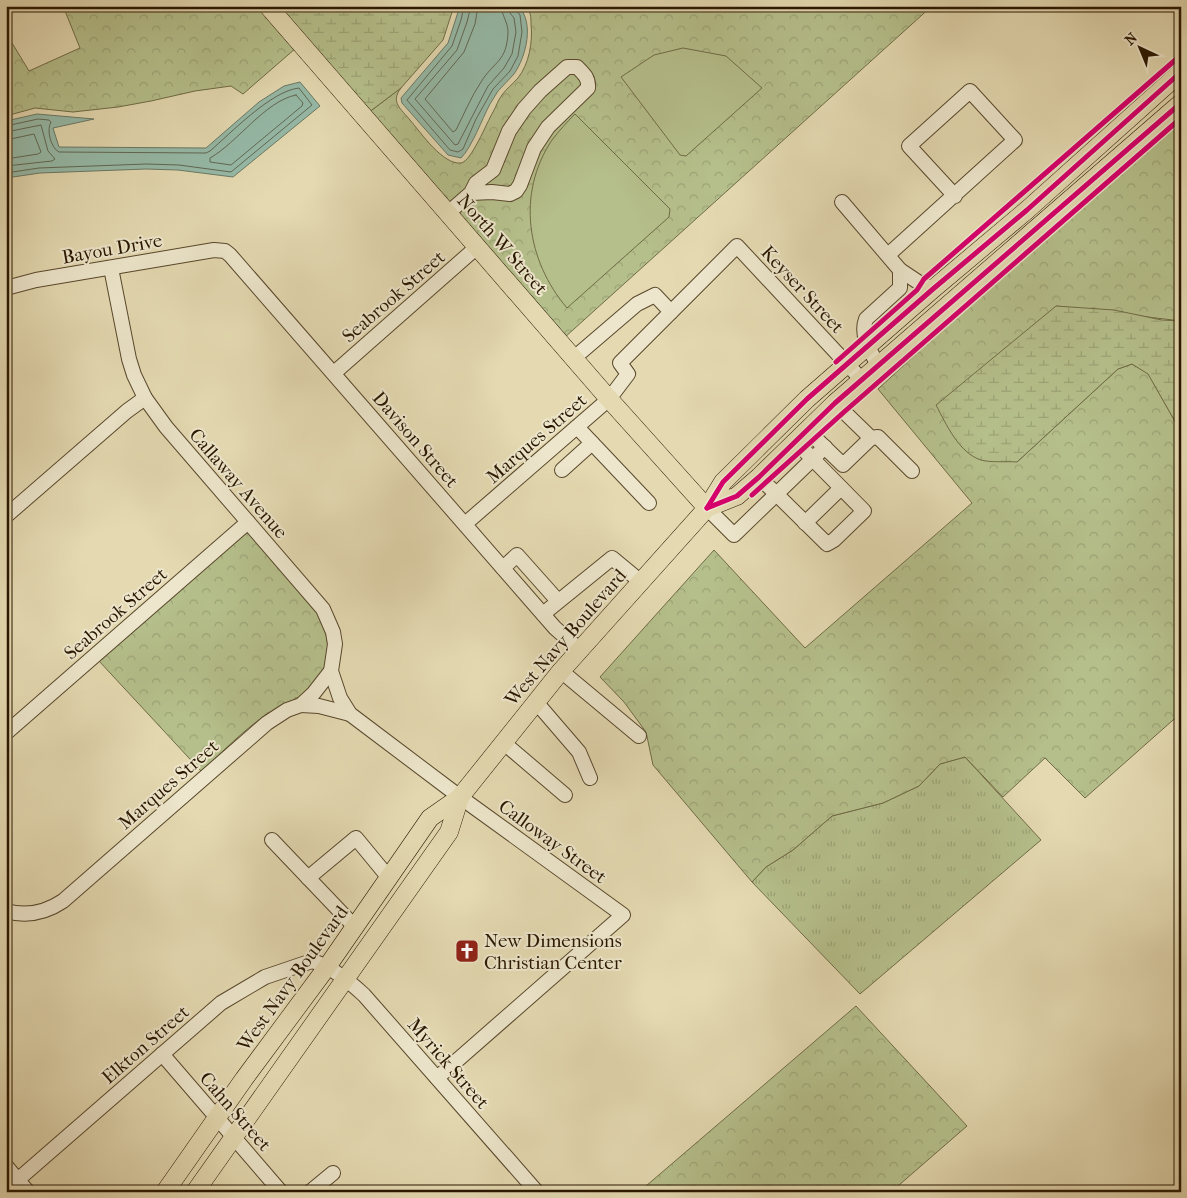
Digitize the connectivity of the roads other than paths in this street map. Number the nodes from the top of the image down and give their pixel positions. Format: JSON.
{"nodes":[{"id":1,"x":268,"y":6,"type":"edge"},
{"id":2,"x":1181,"y":72,"type":"edge"},
{"id":3,"x":1181,"y":103,"type":"edge"},
{"id":4,"x":493,"y":170,"type":"junction"},
{"id":5,"x":492,"y":192,"type":"junction"},
{"id":6,"x":471,"y":193,"type":"junction"},
{"id":7,"x":954,"y":196,"type":"junction"},
{"id":8,"x":842,"y":202,"type":"dead end"},
{"id":9,"x":448,"y":213,"type":"junction"},
{"id":10,"x":477,"y":247,"type":"junction"},
{"id":11,"x":225,"y":251,"type":"joint"},
{"id":12,"x":888,"y":255,"type":"junction"},
{"id":13,"x":111,"y":268,"type":"junction"},
{"id":14,"x":900,"y":270,"type":"junction"},
{"id":15,"x":6,"y":288,"type":"edge"},
{"id":16,"x":933,"y":289,"type":"junction"},
{"id":17,"x":671,"y":312,"type":"junction"},
{"id":18,"x":867,"y":346,"type":"junction"},
{"id":19,"x":574,"y":358,"type":"junction"},
{"id":20,"x":847,"y":364,"type":"junction"},
{"id":21,"x":878,"y":365,"type":"junction"},
{"id":22,"x":334,"y":373,"type":"junction"},
{"id":23,"x":862,"y":380,"type":"junction"},
{"id":24,"x":145,"y":398,"type":"junction"},
{"id":25,"x":609,"y":399,"type":"junction"},
{"id":26,"x":835,"y":403,"type":"junction"},
{"id":27,"x":577,"y":427,"type":"junction"},
{"id":28,"x":801,"y":435,"type":"junction"},
{"id":29,"x":871,"y":438,"type":"junction"},
{"id":30,"x":592,"y":443,"type":"junction"},
{"id":31,"x":825,"y":447,"type":"junction"},
{"id":32,"x":812,"y":459,"type":"junction"},
{"id":33,"x":843,"y":465,"type":"junction"},
{"id":34,"x":562,"y":470,"type":"dead end"},
{"id":35,"x":912,"y":471,"type":"dead end"},
{"id":36,"x":759,"y":477,"type":"junction"},
{"id":37,"x":831,"y":477,"type":"junction"},
{"id":38,"x":841,"y":488,"type":"junction"},
{"id":39,"x":776,"y":494,"type":"junction"},
{"id":40,"x":649,"y":503,"type":"dead end"},
{"id":41,"x":707,"y":508,"type":"junction"},
{"id":42,"x":6,"y":516,"type":"edge"},
{"id":43,"x":248,"y":522,"type":"junction"},
{"id":44,"x":805,"y":523,"type":"junction"},
{"id":45,"x":465,"y":524,"type":"junction"},
{"id":46,"x":503,"y":568,"type":"junction"},
{"id":47,"x":640,"y":582,"type":"junction"},
{"id":48,"x":558,"y":601,"type":"junction"},
{"id":49,"x":543,"y":614,"type":"junction"},
{"id":50,"x":580,"y":650,"type":"junction"},
{"id":51,"x":562,"y":670,"type":"junction"},
{"id":52,"x":331,"y":671,"type":"junction"},
{"id":53,"x":536,"y":702,"type":"junction"},
{"id":54,"x":301,"y":705,"type":"junction"},
{"id":55,"x":350,"y":714,"type":"junction"},
{"id":56,"x":6,"y":733,"type":"edge"},
{"id":57,"x":639,"y":736,"type":"dead end"},
{"id":58,"x":504,"y":743,"type":"junction"},
{"id":59,"x":590,"y":778,"type":"dead end"},
{"id":60,"x":565,"y":796,"type":"dead end"},
{"id":61,"x":460,"y":797,"type":"junction"},
{"id":62,"x":272,"y":840,"type":"dead end"},
{"id":63,"x":308,"y":878,"type":"junction"},
{"id":64,"x":389,"y":878,"type":"junction"},
{"id":65,"x":6,"y":911,"type":"edge"},
{"id":66,"x":355,"y":927,"type":"junction"},
{"id":67,"x":327,"y":967,"type":"junction"},
{"id":68,"x":345,"y":980,"type":"junction"},
{"id":69,"x":162,"y":1054,"type":"junction"},
{"id":70,"x":437,"y":1078,"type":"junction"},
{"id":71,"x":217,"y":1118,"type":"junction"},
{"id":72,"x":233,"y":1137,"type":"junction"},
{"id":73,"x":6,"y":1166,"type":"edge"},
{"id":74,"x":333,"y":1173,"type":"dead end"},
{"id":75,"x":18,"y":1180,"type":"junction"},
{"id":76,"x":6,"y":1190,"type":"edge"},
{"id":77,"x":28,"y":1192,"type":"edge"},
{"id":78,"x":165,"y":1192,"type":"edge"},
{"id":79,"x":195,"y":1192,"type":"edge"},
{"id":80,"x":281,"y":1192,"type":"edge"},
{"id":81,"x":310,"y":1192,"type":"edge"},
{"id":82,"x":536,"y":1192,"type":"edge"}],
"edges":[{"from":1,"to":9,"type":"main road","name":"North W Street"},
{"from":2,"to":16,"type":"main road","name":"West Navy Boulevard"},
{"from":3,"to":21,"type":"main road","name":"West Navy Boulevard"},
{"from":4,"to":5,"type":"street"},
{"from":4,"to":5,"type":"street"},
{"from":4,"to":6,"type":"street"},
{"from":5,"to":6,"type":"street"},
{"from":6,"to":9,"type":"street"},
{"from":7,"to":7,"type":"street"},
{"from":7,"to":12,"type":"street"},
{"from":8,"to":12,"type":"street"},
{"from":9,"to":10,"type":"main road","name":"North W Street"},
{"from":10,"to":19,"type":"main road","name":"North W Street"},
{"from":10,"to":22,"type":"street","name":"Seabrook Street"},
{"from":11,"to":13,"type":"street","name":"Bayou Drive"},
{"from":11,"to":22,"type":"street","name":"Davison Street"},
{"from":12,"to":14,"type":"street"},
{"from":13,"to":15,"type":"street","name":"Bayou Drive"},
{"from":13,"to":24,"type":"street","name":"Callaway Avenue"},
{"from":14,"to":16,"type":"street"},
{"from":14,"to":18,"type":"street"},
{"from":16,"to":18,"type":"main road","name":"West Navy Boulevard"},
{"from":17,"to":19,"type":"street"},
{"from":17,"to":20,"type":"street","name":"Keyser Street"},
{"from":17,"to":25,"type":"street","name":"Marques Street"},
{"from":18,"to":20,"type":"main road","name":"West Navy Boulevard"},
{"from":18,"to":21,"type":"street"},
{"from":19,"to":25,"type":"main road","name":"North W Street"},
{"from":20,"to":23,"type":"street","name":"Keyser Street"},
{"from":20,"to":41,"type":"main road","name":"West Navy Boulevard"},
{"from":21,"to":23,"type":"main road","name":"West Navy Boulevard"},
{"from":22,"to":45,"type":"street","name":"Davison Street"},
{"from":23,"to":26,"type":"main road","name":"West Navy Boulevard"},
{"from":24,"to":42,"type":"street"},
{"from":24,"to":43,"type":"street","name":"Callaway Avenue"},
{"from":25,"to":27,"type":"street","name":"Marques Street"},
{"from":25,"to":41,"type":"main road","name":"North W Street"},
{"from":26,"to":28,"type":"main road","name":"West Navy Boulevard"},
{"from":26,"to":29,"type":"street"},
{"from":27,"to":30,"type":"street"},
{"from":27,"to":45,"type":"street","name":"Marques Street"},
{"from":28,"to":31,"type":"street"},
{"from":28,"to":32,"type":"street"},
{"from":28,"to":36,"type":"main road","name":"West Navy Boulevard"},
{"from":29,"to":33,"type":"street"},
{"from":29,"to":35,"type":"street"},
{"from":30,"to":34,"type":"street"},
{"from":30,"to":40,"type":"street"},
{"from":31,"to":32,"type":"street"},
{"from":31,"to":33,"type":"street"},
{"from":32,"to":37,"type":"street"},
{"from":32,"to":39,"type":"street"},
{"from":33,"to":37,"type":"street"},
{"from":36,"to":39,"type":"street"},
{"from":36,"to":41,"type":"main road","name":"West Navy Boulevard"},
{"from":37,"to":38,"type":"street"},
{"from":38,"to":44,"type":"street"},
{"from":38,"to":44,"type":"street"},
{"from":39,"to":41,"type":"street"},
{"from":39,"to":44,"type":"street"},
{"from":41,"to":47,"type":"main road","name":"West Navy Boulevard"},
{"from":43,"to":52,"type":"street","name":"Callaway Avenue"},
{"from":43,"to":56,"type":"street","name":"Seabrook Street"},
{"from":45,"to":46,"type":"street","name":"Davison Street"},
{"from":46,"to":48,"type":"street"},
{"from":46,"to":49,"type":"street","name":"Davison Street"},
{"from":47,"to":48,"type":"street"},
{"from":47,"to":50,"type":"main road","name":"West Navy Boulevard"},
{"from":48,"to":49,"type":"street"},
{"from":49,"to":50,"type":"street","name":"Davison Street"},
{"from":50,"to":51,"type":"main road","name":"West Navy Boulevard"},
{"from":51,"to":53,"type":"main road","name":"West Navy Boulevard"},
{"from":51,"to":57,"type":"street"},
{"from":52,"to":54,"type":"street","name":"Marques Street"},
{"from":52,"to":55,"type":"street","name":"Callaway Avenue"},
{"from":53,"to":58,"type":"main road","name":"West Navy Boulevard"},
{"from":53,"to":59,"type":"street"},
{"from":54,"to":55,"type":"street","name":"Callaway Avenue"},
{"from":54,"to":65,"type":"street","name":"Marques Street"},
{"from":55,"to":61,"type":"street","name":"Callaway Avenue"},
{"from":58,"to":60,"type":"street"},
{"from":58,"to":61,"type":"main road","name":"West Navy Boulevard"},
{"from":61,"to":64,"type":"main road","name":"West Navy Boulevard"},
{"from":61,"to":68,"type":"main road","name":"West Navy Boulevard"},
{"from":61,"to":70,"type":"street","name":"Calloway Street"},
{"from":62,"to":63,"type":"street"},
{"from":63,"to":64,"type":"street"},
{"from":63,"to":66,"type":"street"},
{"from":64,"to":66,"type":"main road","name":"West Navy Boulevard"},
{"from":66,"to":67,"type":"main road","name":"West Navy Boulevard"},
{"from":67,"to":68,"type":"street","name":"Myrick Street"},
{"from":67,"to":69,"type":"street","name":"Elkton Street"},
{"from":67,"to":71,"type":"main road","name":"West Navy Boulevard"},
{"from":68,"to":70,"type":"street","name":"Myrick Street"},
{"from":68,"to":72,"type":"main road","name":"West Navy Boulevard"},
{"from":69,"to":71,"type":"street","name":"Cahn Street"},
{"from":69,"to":75,"type":"street","name":"Elkton Street"},
{"from":70,"to":82,"type":"street","name":"Myrick Street"},
{"from":71,"to":72,"type":"street","name":"Cahn Street"},
{"from":71,"to":78,"type":"main road","name":"West Navy Boulevard"},
{"from":72,"to":79,"type":"main road","name":"West Navy Boulevard"},
{"from":72,"to":80,"type":"street","name":"Cahn Street"},
{"from":73,"to":75,"type":"street"},
{"from":74,"to":81,"type":"street"},
{"from":75,"to":76,"type":"street","name":"Elkton Street"},
{"from":75,"to":77,"type":"street"}]}
